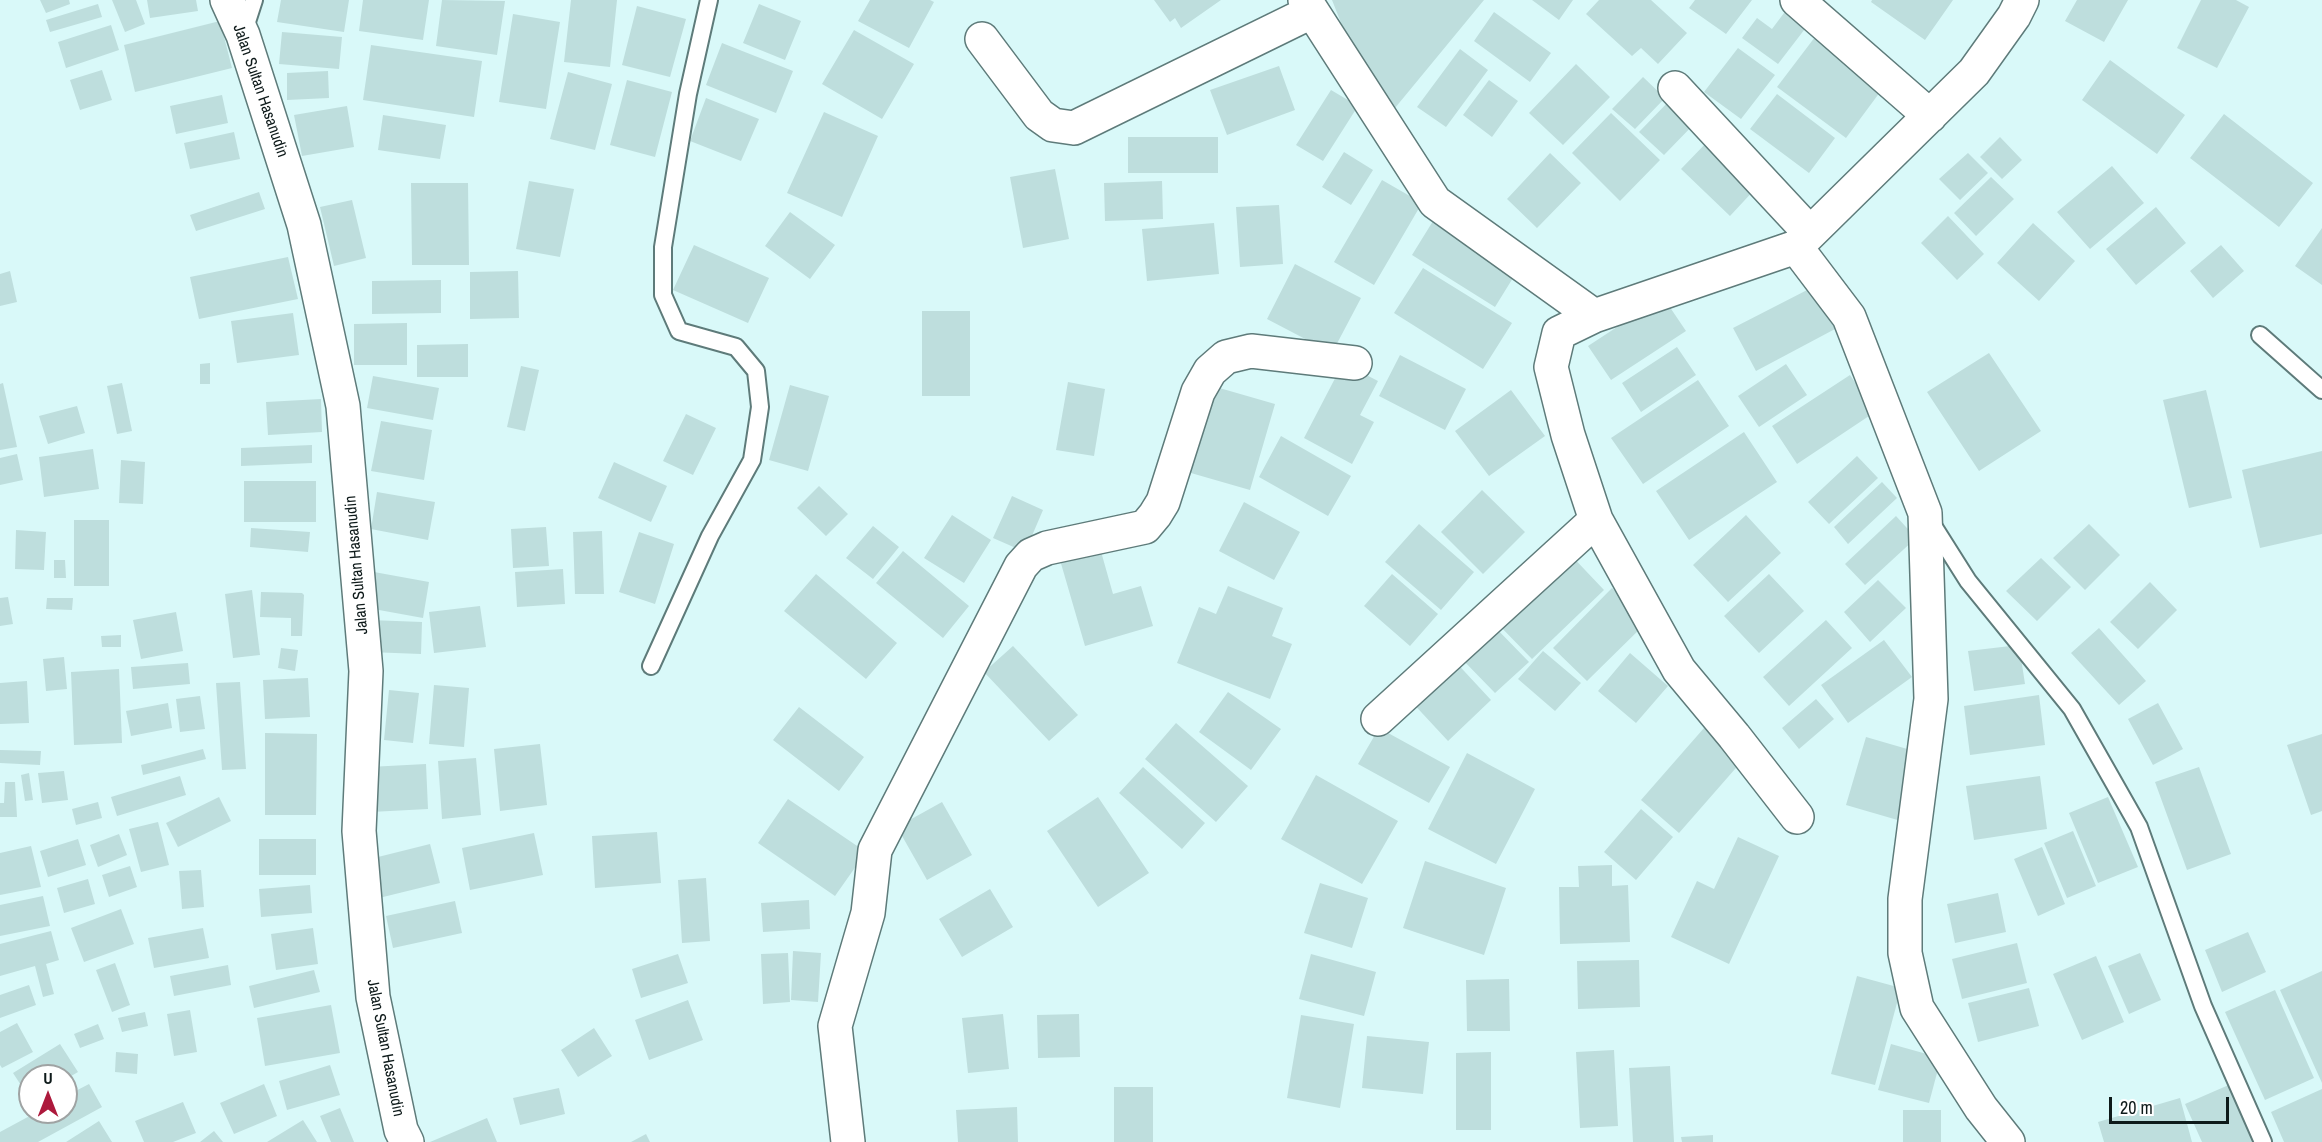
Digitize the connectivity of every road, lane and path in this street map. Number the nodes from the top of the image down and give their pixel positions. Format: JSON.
{"nodes":[{"id":1,"x":227,"y":0,"type":"edge"},
{"id":2,"x":254,"y":0,"type":"edge"},
{"id":3,"x":709,"y":0,"type":"edge"},
{"id":4,"x":1797,"y":0,"type":"edge"},
{"id":5,"x":2022,"y":0,"type":"edge"},
{"id":6,"x":1308,"y":6,"type":"edge"},
{"id":7,"x":243,"y":35,"type":"junction"},
{"id":8,"x":982,"y":39,"type":"dead end"},
{"id":9,"x":1675,"y":88,"type":"dead end"},
{"id":10,"x":1930,"y":116,"type":"junction"},
{"id":11,"x":1803,"y":240,"type":"junction"},
{"id":12,"x":1594,"y":316,"type":"junction"},
{"id":13,"x":2260,"y":335,"type":"dead end"},
{"id":14,"x":1355,"y":363,"type":"dead end"},
{"id":15,"x":2322,"y":390,"type":"edge"},
{"id":16,"x":1925,"y":513,"type":"junction"},
{"id":17,"x":1596,"y":520,"type":"junction"},
{"id":18,"x":651,"y":666,"type":"dead end"},
{"id":19,"x":1378,"y":719,"type":"dead end"},
{"id":20,"x":1797,"y":817,"type":"dead end"},
{"id":21,"x":407,"y":1142,"type":"edge"},
{"id":22,"x":848,"y":1142,"type":"edge"},
{"id":23,"x":2008,"y":1142,"type":"edge"},
{"id":24,"x":2263,"y":1142,"type":"edge"}],
"edges":[{"from":1,"to":7,"type":"street","name":"Jalan Sultan Hasanudin"},
{"from":2,"to":7,"type":"lane"},
{"from":3,"to":18,"type":"lane"},
{"from":4,"to":10,"type":"street"},
{"from":5,"to":10,"type":"street"},
{"from":6,"to":8,"type":"street"},
{"from":6,"to":12,"type":"street"},
{"from":7,"to":21,"type":"street","name":"Jalan Sultan Hasanudin"},
{"from":9,"to":11,"type":"street"},
{"from":10,"to":11,"type":"street"},
{"from":11,"to":12,"type":"street"},
{"from":11,"to":16,"type":"street"},
{"from":12,"to":17,"type":"street"},
{"from":13,"to":15,"type":"lane"},
{"from":14,"to":22,"type":"street"},
{"from":16,"to":23,"type":"street"},
{"from":16,"to":24,"type":"lane"},
{"from":17,"to":19,"type":"street"},
{"from":17,"to":20,"type":"street"}]}
